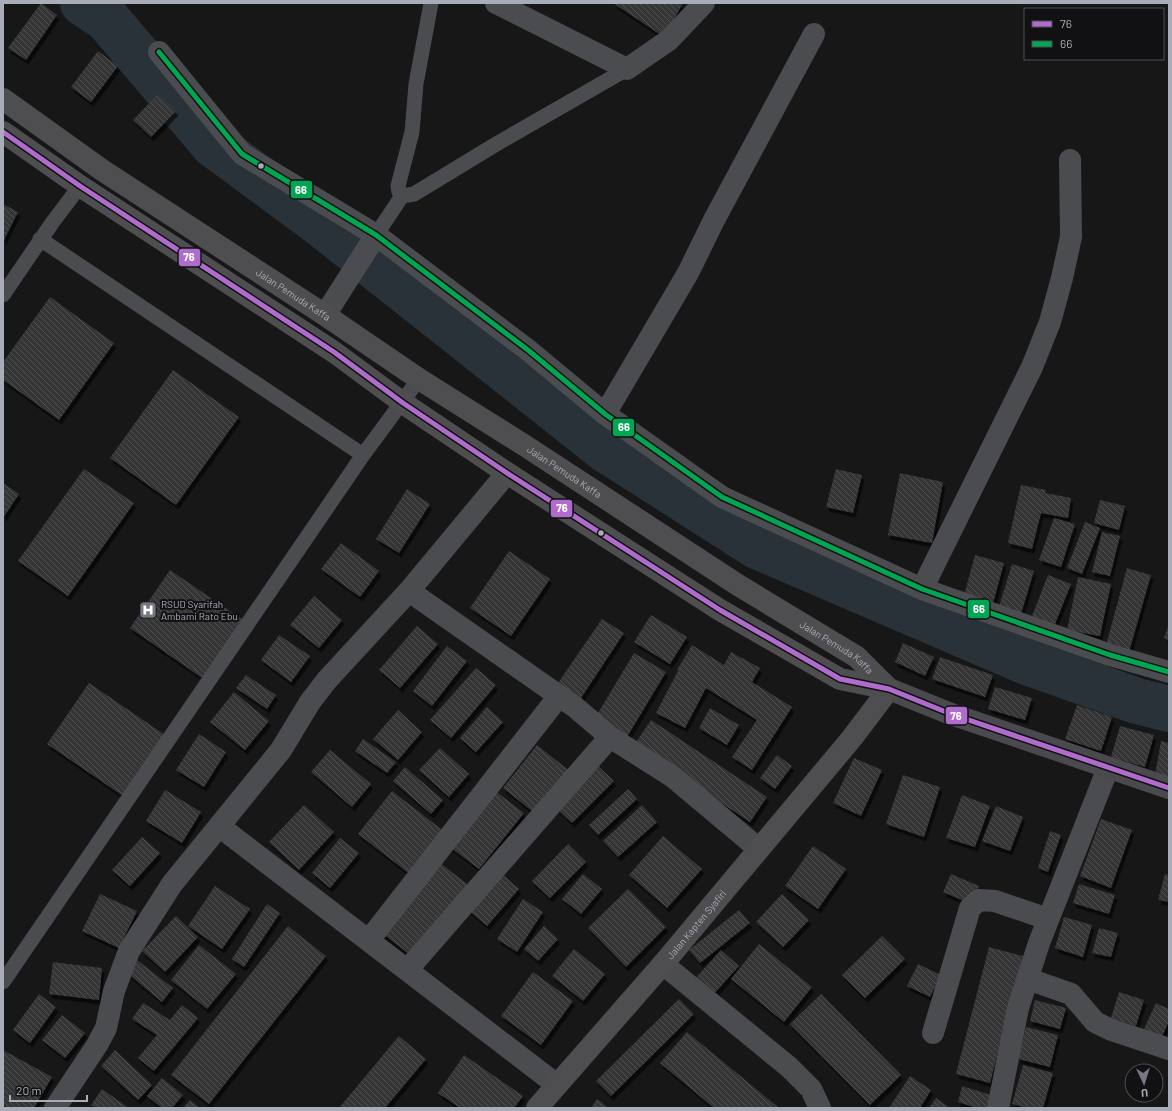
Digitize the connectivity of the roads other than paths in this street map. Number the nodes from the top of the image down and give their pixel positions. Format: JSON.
{"nodes":[{"id":1,"x":431,"y":3,"type":"edge"},
{"id":2,"x":496,"y":3,"type":"edge"},
{"id":3,"x":704,"y":3,"type":"edge"},
{"id":4,"x":814,"y":34,"type":"dead end"},
{"id":5,"x":159,"y":52,"type":"dead end"},
{"id":6,"x":627,"y":69,"type":"junction"},
{"id":7,"x":3,"y":100,"type":"edge"},
{"id":8,"x":3,"y":132,"type":"edge"},
{"id":9,"x":1070,"y":160,"type":"dead end"},
{"id":10,"x":80,"y":186,"type":"junction"},
{"id":11,"x":402,"y":196,"type":"junction"},
{"id":12,"x":40,"y":240,"type":"junction"},
{"id":13,"x":373,"y":240,"type":"junction"},
{"id":14,"x":3,"y":295,"type":"edge"},
{"id":15,"x":325,"y":315,"type":"junction"},
{"id":16,"x":419,"y":379,"type":"junction"},
{"id":17,"x":403,"y":403,"type":"junction"},
{"id":18,"x":604,"y":414,"type":"junction"},
{"id":19,"x":364,"y":455,"type":"junction"},
{"id":20,"x":507,"y":473,"type":"junction"},
{"id":21,"x":922,"y":589,"type":"junction"},
{"id":22,"x":409,"y":591,"type":"junction"},
{"id":23,"x":1169,"y":672,"type":"edge"},
{"id":24,"x":889,"y":689,"type":"junction"},
{"id":25,"x":559,"y":696,"type":"junction"},
{"id":26,"x":610,"y":737,"type":"junction"},
{"id":27,"x":1108,"y":768,"type":"junction"},
{"id":28,"x":1169,"y":788,"type":"edge"},
{"id":29,"x":219,"y":826,"type":"junction"},
{"id":30,"x":759,"y":849,"type":"junction"},
{"id":31,"x":1048,"y":919,"type":"junction"},
{"id":32,"x":369,"y":940,"type":"junction"},
{"id":33,"x":662,"y":964,"type":"junction"},
{"id":34,"x":408,"y":969,"type":"junction"},
{"id":35,"x":1028,"y":979,"type":"junction"},
{"id":36,"x":3,"y":982,"type":"edge"},
{"id":37,"x":933,"y":1033,"type":"dead end"},
{"id":38,"x":1169,"y":1049,"type":"edge"},
{"id":39,"x":557,"y":1085,"type":"junction"},
{"id":40,"x":542,"y":1106,"type":"edge"},
{"id":41,"x":55,"y":1108,"type":"edge"},
{"id":42,"x":820,"y":1108,"type":"edge"},
{"id":43,"x":998,"y":1108,"type":"edge"}],
"edges":[{"from":1,"to":11,"type":"lane"},
{"from":2,"to":6,"type":"street"},
{"from":3,"to":6,"type":"street"},
{"from":4,"to":18,"type":"street"},
{"from":5,"to":13,"type":"street"},
{"from":6,"to":11,"type":"lane"},
{"from":7,"to":15,"type":"highway","name":"Jalan Pemuda Kaffa"},
{"from":8,"to":10,"type":"highway","name":"Jalan Pemuda Kaffa"},
{"from":9,"to":21,"type":"street"},
{"from":10,"to":12,"type":"lane"},
{"from":10,"to":17,"type":"highway","name":"Jalan Pemuda Kaffa"},
{"from":11,"to":13,"type":"lane"},
{"from":12,"to":14,"type":"lane"},
{"from":12,"to":19,"type":"lane"},
{"from":13,"to":15,"type":"street"},
{"from":13,"to":18,"type":"street"},
{"from":15,"to":16,"type":"highway","name":"Jalan Pemuda Kaffa"},
{"from":16,"to":17,"type":"lane"},
{"from":16,"to":24,"type":"highway","name":"Jalan Pemuda Kaffa"},
{"from":17,"to":19,"type":"lane"},
{"from":17,"to":20,"type":"highway","name":"Jalan Pemuda Kaffa"},
{"from":18,"to":21,"type":"street"},
{"from":19,"to":36,"type":"lane"},
{"from":20,"to":22,"type":"street"},
{"from":20,"to":24,"type":"highway","name":"Jalan Pemuda Kaffa"},
{"from":21,"to":23,"type":"street"},
{"from":22,"to":25,"type":"street"},
{"from":22,"to":29,"type":"street"},
{"from":24,"to":27,"type":"main road"},
{"from":24,"to":30,"type":"highway","name":"Jalan Kapten Syafiri"},
{"from":25,"to":26,"type":"street"},
{"from":25,"to":32,"type":"street"},
{"from":26,"to":30,"type":"street"},
{"from":26,"to":34,"type":"street"},
{"from":27,"to":28,"type":"main road"},
{"from":27,"to":31,"type":"street"},
{"from":29,"to":32,"type":"street"},
{"from":29,"to":41,"type":"street"},
{"from":30,"to":33,"type":"highway","name":"Jalan Kapten Syafiri"},
{"from":31,"to":35,"type":"street"},
{"from":31,"to":37,"type":"street"},
{"from":32,"to":34,"type":"street"},
{"from":33,"to":39,"type":"highway","name":"Jalan Kapten Syafiri"},
{"from":33,"to":42,"type":"street"},
{"from":34,"to":39,"type":"street"},
{"from":35,"to":38,"type":"street"},
{"from":35,"to":43,"type":"street"},
{"from":39,"to":40,"type":"highway","name":"Jalan Kapten Syafiri"}]}
